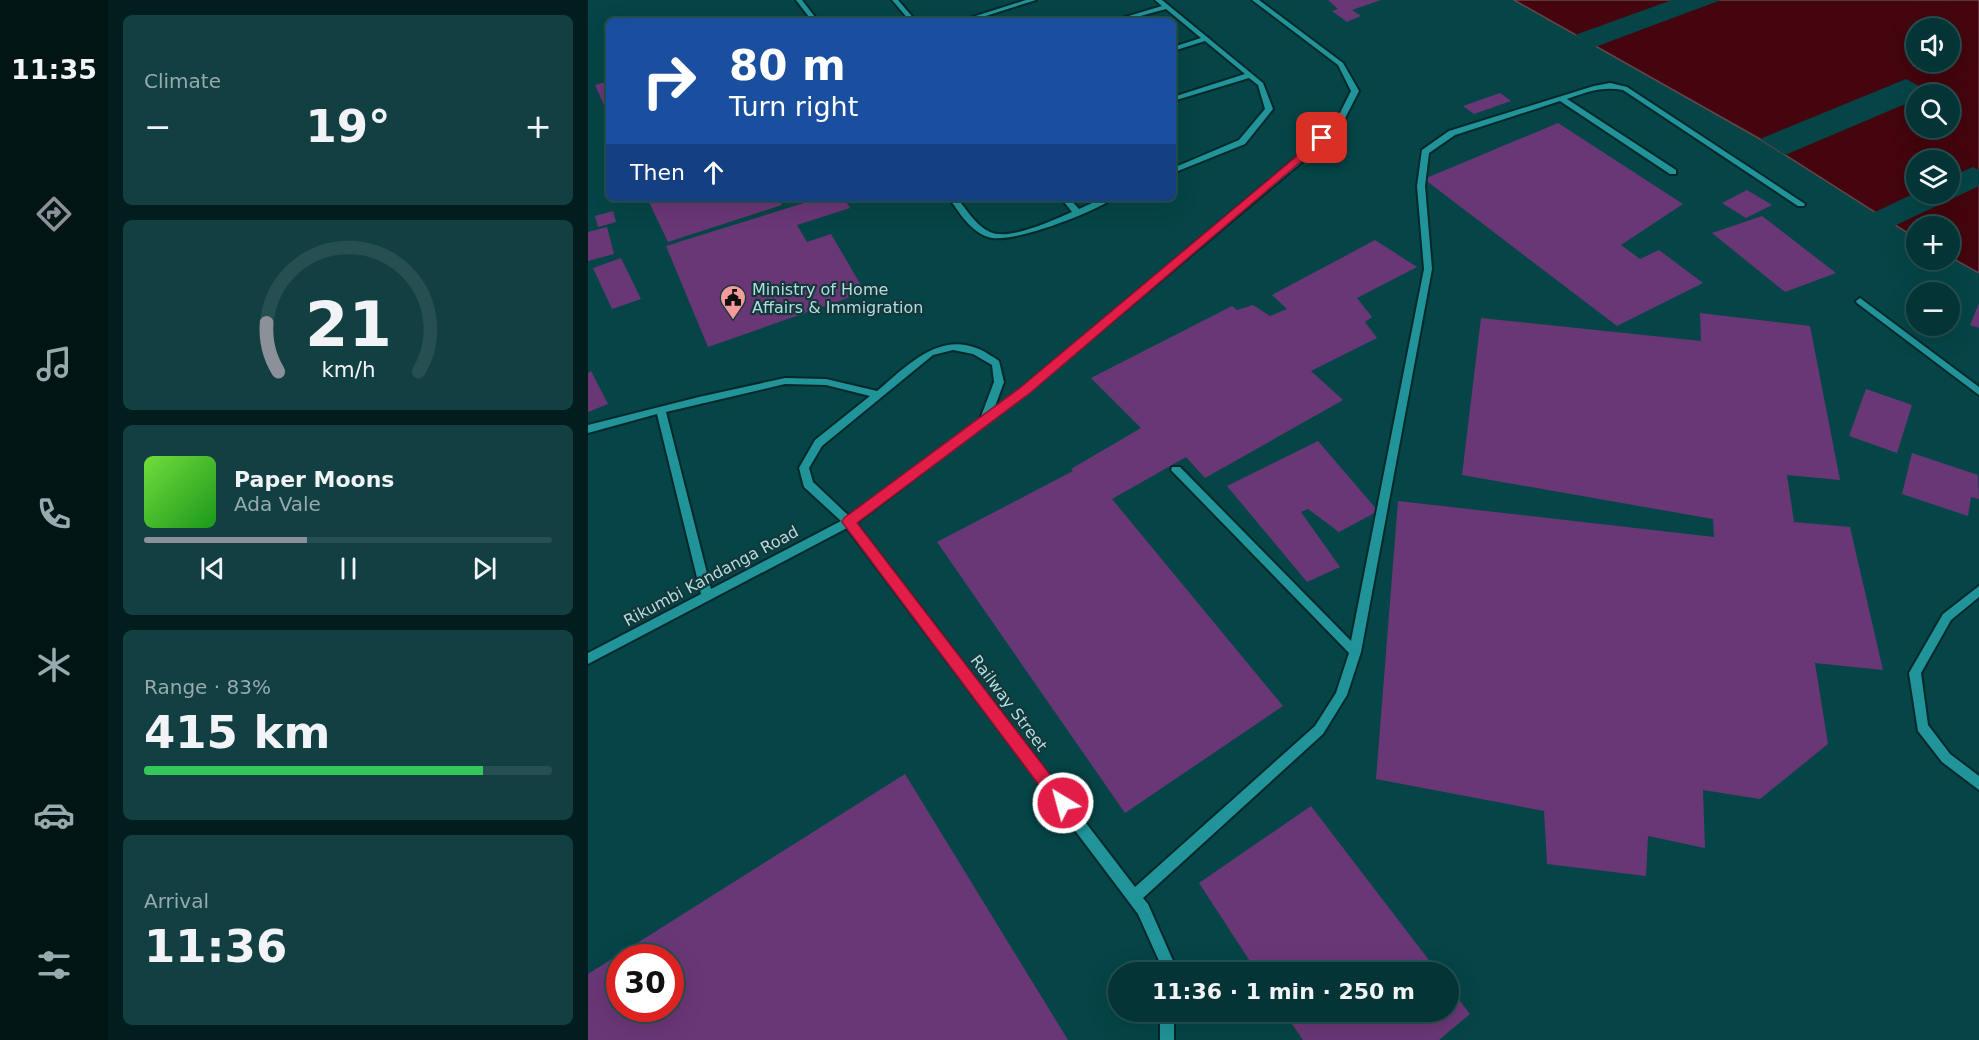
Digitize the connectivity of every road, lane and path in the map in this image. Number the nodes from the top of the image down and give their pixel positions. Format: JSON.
{"nodes":[{"id":1,"x":799,"y":0,"type":"edge"},
{"id":2,"x":895,"y":0,"type":"edge"},
{"id":3,"x":1034,"y":0,"type":"edge"},
{"id":4,"x":1158,"y":0,"type":"edge"},
{"id":5,"x":1255,"y":0,"type":"edge"},
{"id":6,"x":1167,"y":7,"type":"junction"},
{"id":7,"x":813,"y":18,"type":"edge"},
{"id":8,"x":910,"y":18,"type":"edge"},
{"id":9,"x":973,"y":18,"type":"edge"},
{"id":10,"x":1126,"y":18,"type":"edge"},
{"id":11,"x":1205,"y":39,"type":"junction"},
{"id":12,"x":1176,"y":48,"type":"edge"},
{"id":13,"x":1250,"y":75,"type":"junction"},
{"id":14,"x":1176,"y":98,"type":"edge"},
{"id":15,"x":1561,"y":98,"type":"junction"},
{"id":16,"x":1176,"y":170,"type":"edge"},
{"id":17,"x":1672,"y":172,"type":"dead end"},
{"id":18,"x":955,"y":201,"type":"edge"},
{"id":19,"x":1068,"y":201,"type":"edge"},
{"id":20,"x":1103,"y":201,"type":"edge"},
{"id":21,"x":1801,"y":204,"type":"dead end"},
{"id":22,"x":1077,"y":212,"type":"junction"},
{"id":23,"x":1860,"y":301,"type":"dead end"},
{"id":24,"x":1979,"y":392,"type":"edge"},
{"id":25,"x":876,"y":394,"type":"junction"},
{"id":26,"x":661,"y":410,"type":"junction"},
{"id":27,"x":984,"y":422,"type":"junction"},
{"id":28,"x":588,"y":429,"type":"edge"},
{"id":29,"x":1176,"y":470,"type":"dead end"},
{"id":30,"x":849,"y":522,"type":"junction"},
{"id":31,"x":1979,"y":591,"type":"edge"},
{"id":32,"x":707,"y":597,"type":"junction"},
{"id":33,"x":1355,"y":652,"type":"junction"},
{"id":34,"x":588,"y":659,"type":"edge"},
{"id":35,"x":1979,"y":784,"type":"edge"},
{"id":36,"x":1134,"y":897,"type":"junction"},
{"id":37,"x":1167,"y":962,"type":"edge"},
{"id":38,"x":1167,"y":1022,"type":"edge"},
{"id":39,"x":1167,"y":1040,"type":"edge"}],
"edges":[{"from":1,"to":7,"type":"street"},
{"from":2,"to":8,"type":"street"},
{"from":3,"to":9,"type":"street"},
{"from":4,"to":6,"type":"street"},
{"from":5,"to":27,"type":"street","name":"Rikumbi Kandanga Road"},
{"from":6,"to":10,"type":"street"},
{"from":6,"to":11,"type":"street"},
{"from":11,"to":12,"type":"street"},
{"from":11,"to":13,"type":"street"},
{"from":13,"to":14,"type":"street"},
{"from":13,"to":16,"type":"street"},
{"from":15,"to":17,"type":"street"},
{"from":15,"to":21,"type":"street"},
{"from":15,"to":33,"type":"street"},
{"from":18,"to":22,"type":"street"},
{"from":19,"to":22,"type":"street"},
{"from":20,"to":22,"type":"street"},
{"from":23,"to":24,"type":"street"},
{"from":25,"to":26,"type":"street"},
{"from":25,"to":27,"type":"street","name":"Railway Street"},
{"from":25,"to":30,"type":"street","name":"Railway Street"},
{"from":26,"to":28,"type":"street"},
{"from":26,"to":32,"type":"street"},
{"from":27,"to":30,"type":"street","name":"Rikumbi Kandanga Road"},
{"from":29,"to":33,"type":"street"},
{"from":30,"to":32,"type":"street","name":"Rikumbi Kandanga Road"},
{"from":30,"to":36,"type":"street","name":"Railway Street"},
{"from":31,"to":35,"type":"street"},
{"from":32,"to":34,"type":"street","name":"Rikumbi Kandanga Road"},
{"from":33,"to":36,"type":"street"},
{"from":36,"to":37,"type":"street","name":"Railway Street"},
{"from":38,"to":39,"type":"street"}]}
